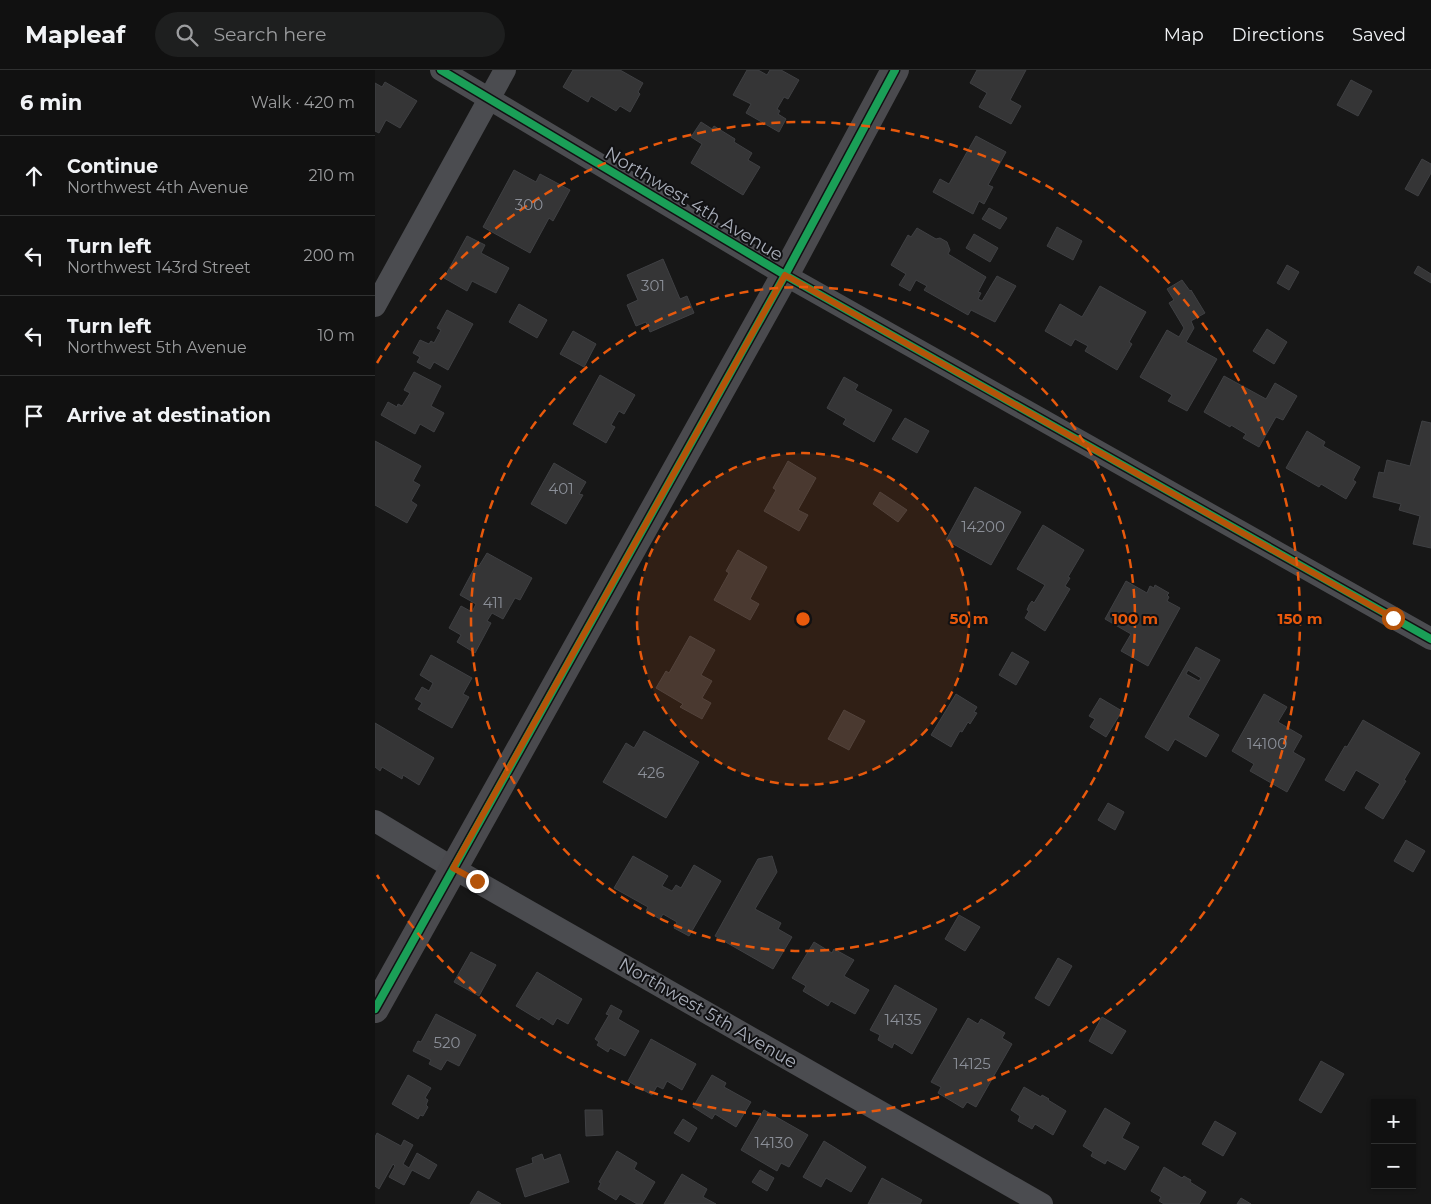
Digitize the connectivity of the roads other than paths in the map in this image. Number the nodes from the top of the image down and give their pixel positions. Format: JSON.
{"nodes":[{"id":1,"x":441,"y":70,"type":"edge"},
{"id":2,"x":505,"y":70,"type":"edge"},
{"id":3,"x":895,"y":70,"type":"edge"},
{"id":4,"x":489,"y":99,"type":"junction"},
{"id":5,"x":785,"y":275,"type":"junction"},
{"id":6,"x":375,"y":306,"type":"edge"},
{"id":7,"x":1431,"y":639,"type":"edge"},
{"id":8,"x":375,"y":821,"type":"edge"},
{"id":9,"x":453,"y":868,"type":"junction"},
{"id":10,"x":375,"y":1009,"type":"edge"},
{"id":11,"x":1042,"y":1204,"type":"edge"}],
"edges":[{"from":1,"to":4,"type":"street","name":"Northwest 4th Avenue"},
{"from":2,"to":4,"type":"street"},
{"from":3,"to":5,"type":"street"},
{"from":4,"to":5,"type":"street","name":"Northwest 4th Avenue"},
{"from":4,"to":6,"type":"street"},
{"from":5,"to":7,"type":"street","name":"Northwest 4th Avenue"},
{"from":5,"to":9,"type":"street"},
{"from":8,"to":9,"type":"street","name":"Northwest 5th Avenue"},
{"from":9,"to":10,"type":"street"},
{"from":9,"to":11,"type":"street","name":"Northwest 5th Avenue"}]}
